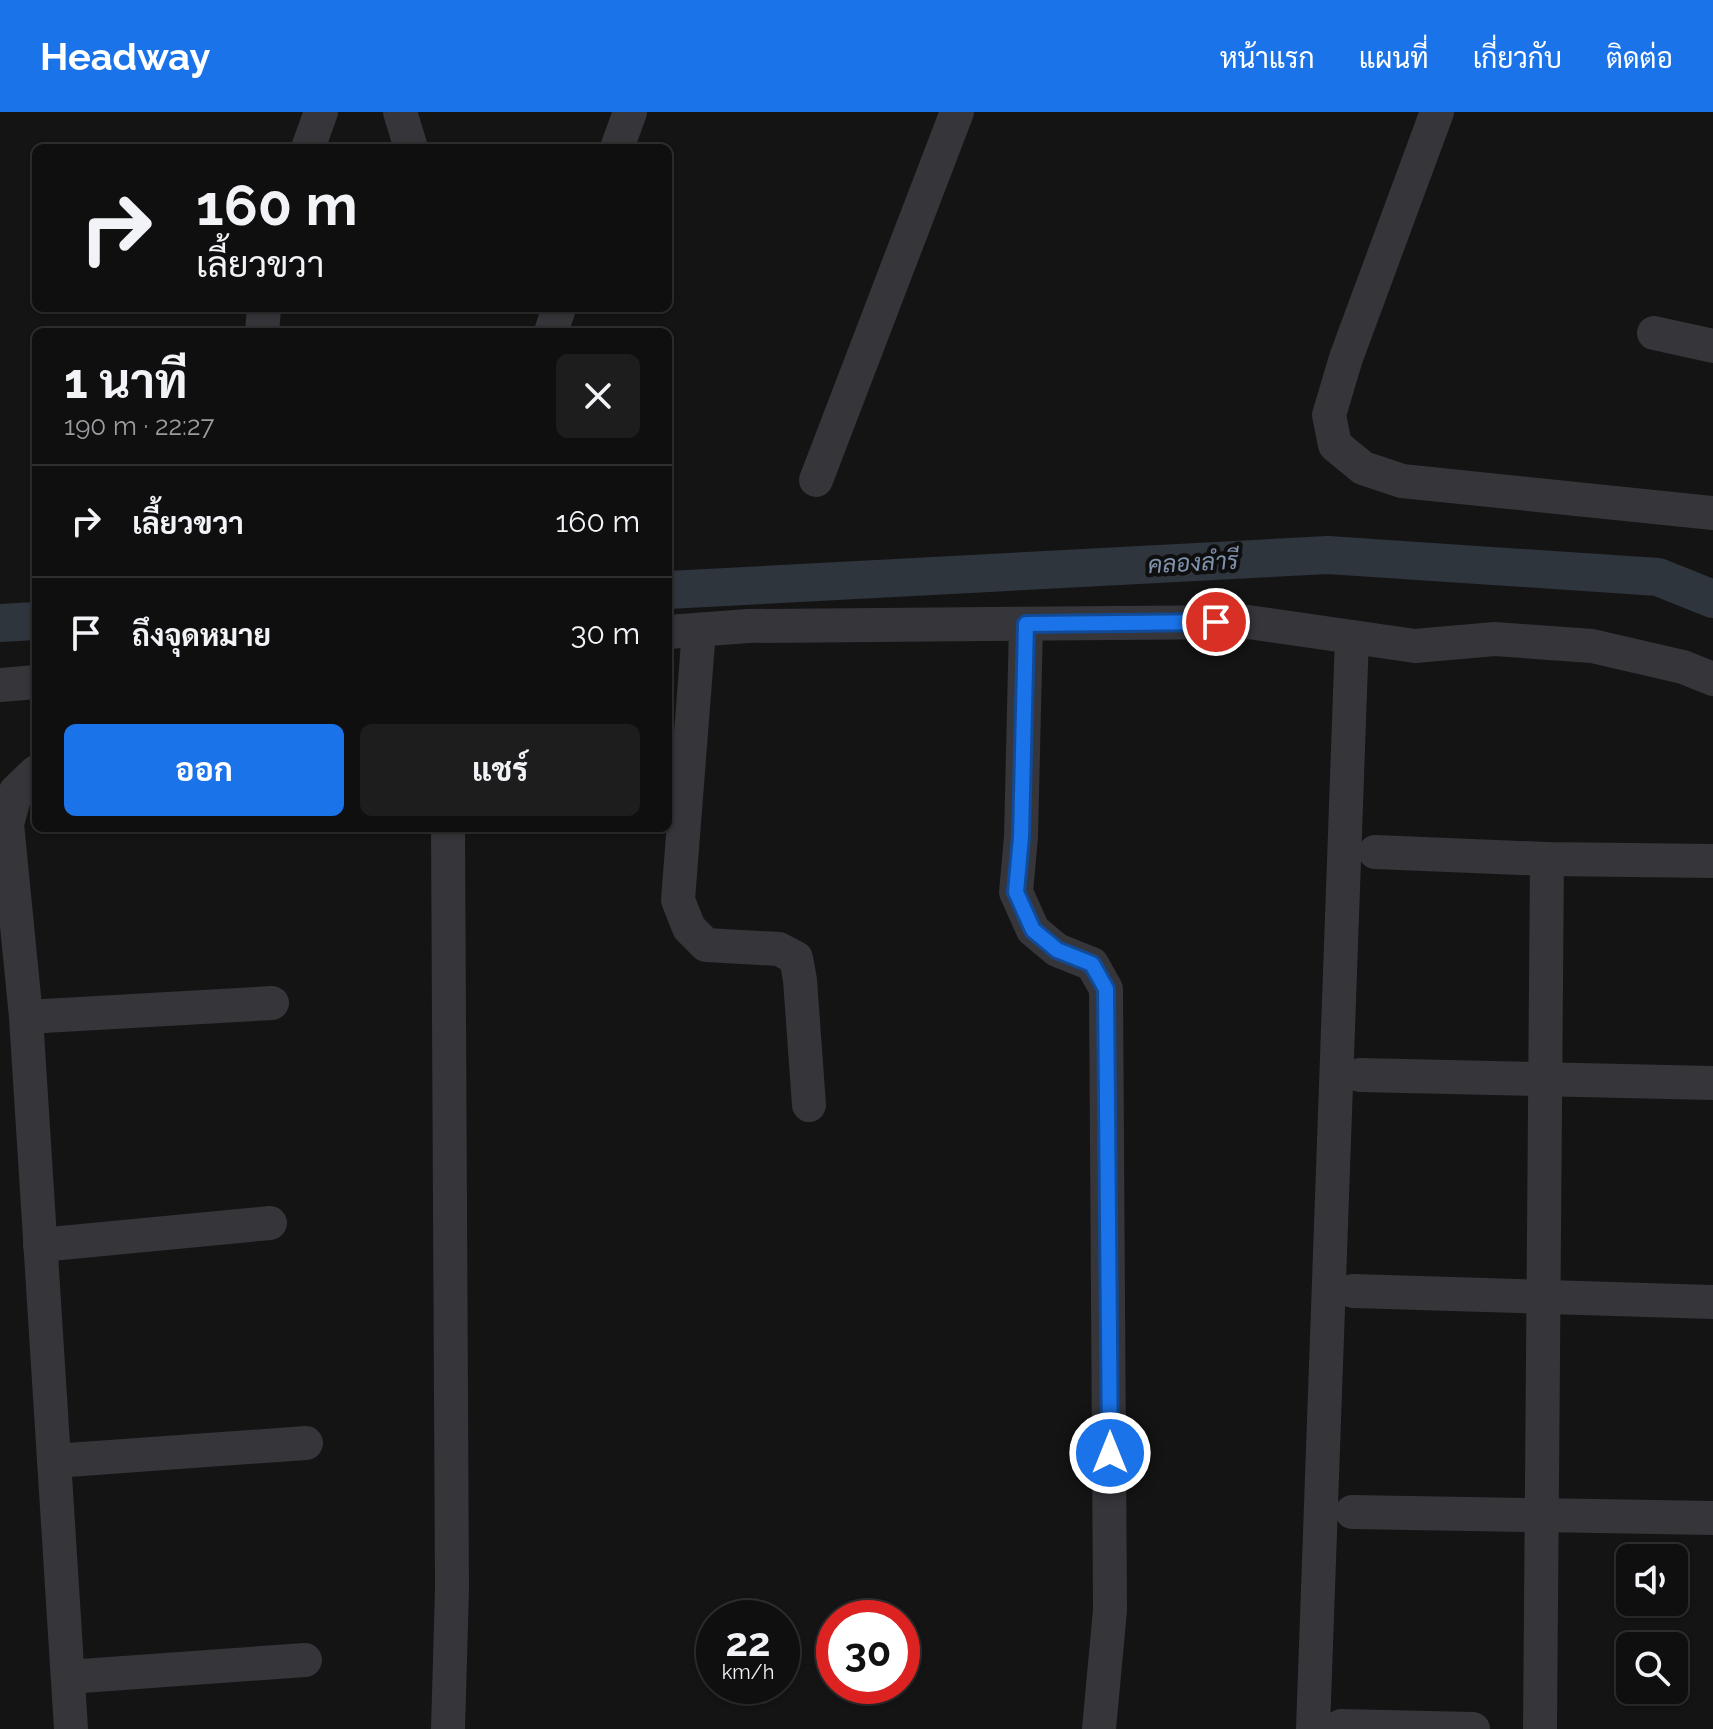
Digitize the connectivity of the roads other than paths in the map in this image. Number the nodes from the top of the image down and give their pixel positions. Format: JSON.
{"nodes":[{"id":1,"x":321,"y":112,"type":"edge"},
{"id":2,"x":400,"y":112,"type":"edge"},
{"id":3,"x":630,"y":112,"type":"edge"},
{"id":4,"x":957,"y":112,"type":"edge"},
{"id":5,"x":1437,"y":112,"type":"edge"},
{"id":6,"x":309,"y":144,"type":"edge"},
{"id":7,"x":410,"y":144,"type":"edge"},
{"id":8,"x":618,"y":144,"type":"edge"},
{"id":9,"x":1654,"y":333,"type":"dead end"},
{"id":10,"x":1713,"y":346,"type":"edge"},
{"id":11,"x":816,"y":480,"type":"dead end"},
{"id":12,"x":1713,"y":513,"type":"edge"},
{"id":13,"x":1026,"y":624,"type":"junction"},
{"id":14,"x":683,"y":631,"type":"edge"},
{"id":15,"x":1352,"y":637,"type":"junction"},
{"id":16,"x":1713,"y":679,"type":"edge"},
{"id":17,"x":32,"y":682,"type":"edge"},
{"id":18,"x":0,"y":685,"type":"edge"},
{"id":19,"x":32,"y":776,"type":"edge"},
{"id":20,"x":448,"y":832,"type":"edge"},
{"id":21,"x":1375,"y":852,"type":"dead end"},
{"id":22,"x":1547,"y":859,"type":"junction"},
{"id":23,"x":1713,"y":861,"type":"edge"},
{"id":24,"x":272,"y":1003,"type":"dead end"},
{"id":25,"x":26,"y":1017,"type":"junction"},
{"id":26,"x":1360,"y":1075,"type":"dead end"},
{"id":27,"x":1545,"y":1079,"type":"junction"},
{"id":28,"x":1713,"y":1083,"type":"edge"},
{"id":29,"x":809,"y":1105,"type":"dead end"},
{"id":30,"x":270,"y":1223,"type":"dead end"},
{"id":31,"x":40,"y":1245,"type":"junction"},
{"id":32,"x":1353,"y":1291,"type":"dead end"},
{"id":33,"x":1543,"y":1298,"type":"junction"},
{"id":34,"x":1713,"y":1302,"type":"edge"},
{"id":35,"x":306,"y":1443,"type":"dead end"},
{"id":36,"x":54,"y":1461,"type":"junction"},
{"id":37,"x":1352,"y":1512,"type":"dead end"},
{"id":38,"x":1542,"y":1514,"type":"junction"},
{"id":39,"x":1713,"y":1518,"type":"edge"},
{"id":40,"x":305,"y":1660,"type":"dead end"},
{"id":41,"x":68,"y":1677,"type":"junction"},
{"id":42,"x":1327,"y":1727,"type":"edge"},
{"id":43,"x":71,"y":1729,"type":"edge"},
{"id":44,"x":448,"y":1729,"type":"edge"},
{"id":45,"x":1099,"y":1729,"type":"edge"},
{"id":46,"x":1473,"y":1729,"type":"edge"},
{"id":47,"x":1540,"y":1729,"type":"edge"}],
"edges":[{"from":1,"to":6,"type":"street"},
{"from":2,"to":7,"type":"street"},
{"from":3,"to":8,"type":"street"},
{"from":4,"to":11,"type":"street"},
{"from":5,"to":12,"type":"street"},
{"from":9,"to":10,"type":"street"},
{"from":13,"to":14,"type":"street"},
{"from":13,"to":15,"type":"street"},
{"from":13,"to":45,"type":"street"},
{"from":14,"to":29,"type":"street"},
{"from":15,"to":16,"type":"street"},
{"from":15,"to":42,"type":"street"},
{"from":17,"to":18,"type":"street"},
{"from":19,"to":25,"type":"street"},
{"from":20,"to":44,"type":"street"},
{"from":21,"to":22,"type":"street"},
{"from":22,"to":23,"type":"street"},
{"from":22,"to":27,"type":"street"},
{"from":24,"to":25,"type":"street"},
{"from":25,"to":31,"type":"street"},
{"from":26,"to":27,"type":"street"},
{"from":27,"to":28,"type":"street"},
{"from":27,"to":33,"type":"street"},
{"from":30,"to":31,"type":"street"},
{"from":31,"to":36,"type":"street"},
{"from":32,"to":33,"type":"street"},
{"from":33,"to":34,"type":"street"},
{"from":33,"to":38,"type":"street"},
{"from":35,"to":36,"type":"street"},
{"from":36,"to":41,"type":"street"},
{"from":37,"to":38,"type":"street"},
{"from":38,"to":39,"type":"street"},
{"from":38,"to":47,"type":"street"},
{"from":40,"to":41,"type":"street"},
{"from":41,"to":43,"type":"street"},
{"from":42,"to":46,"type":"street"}]}
